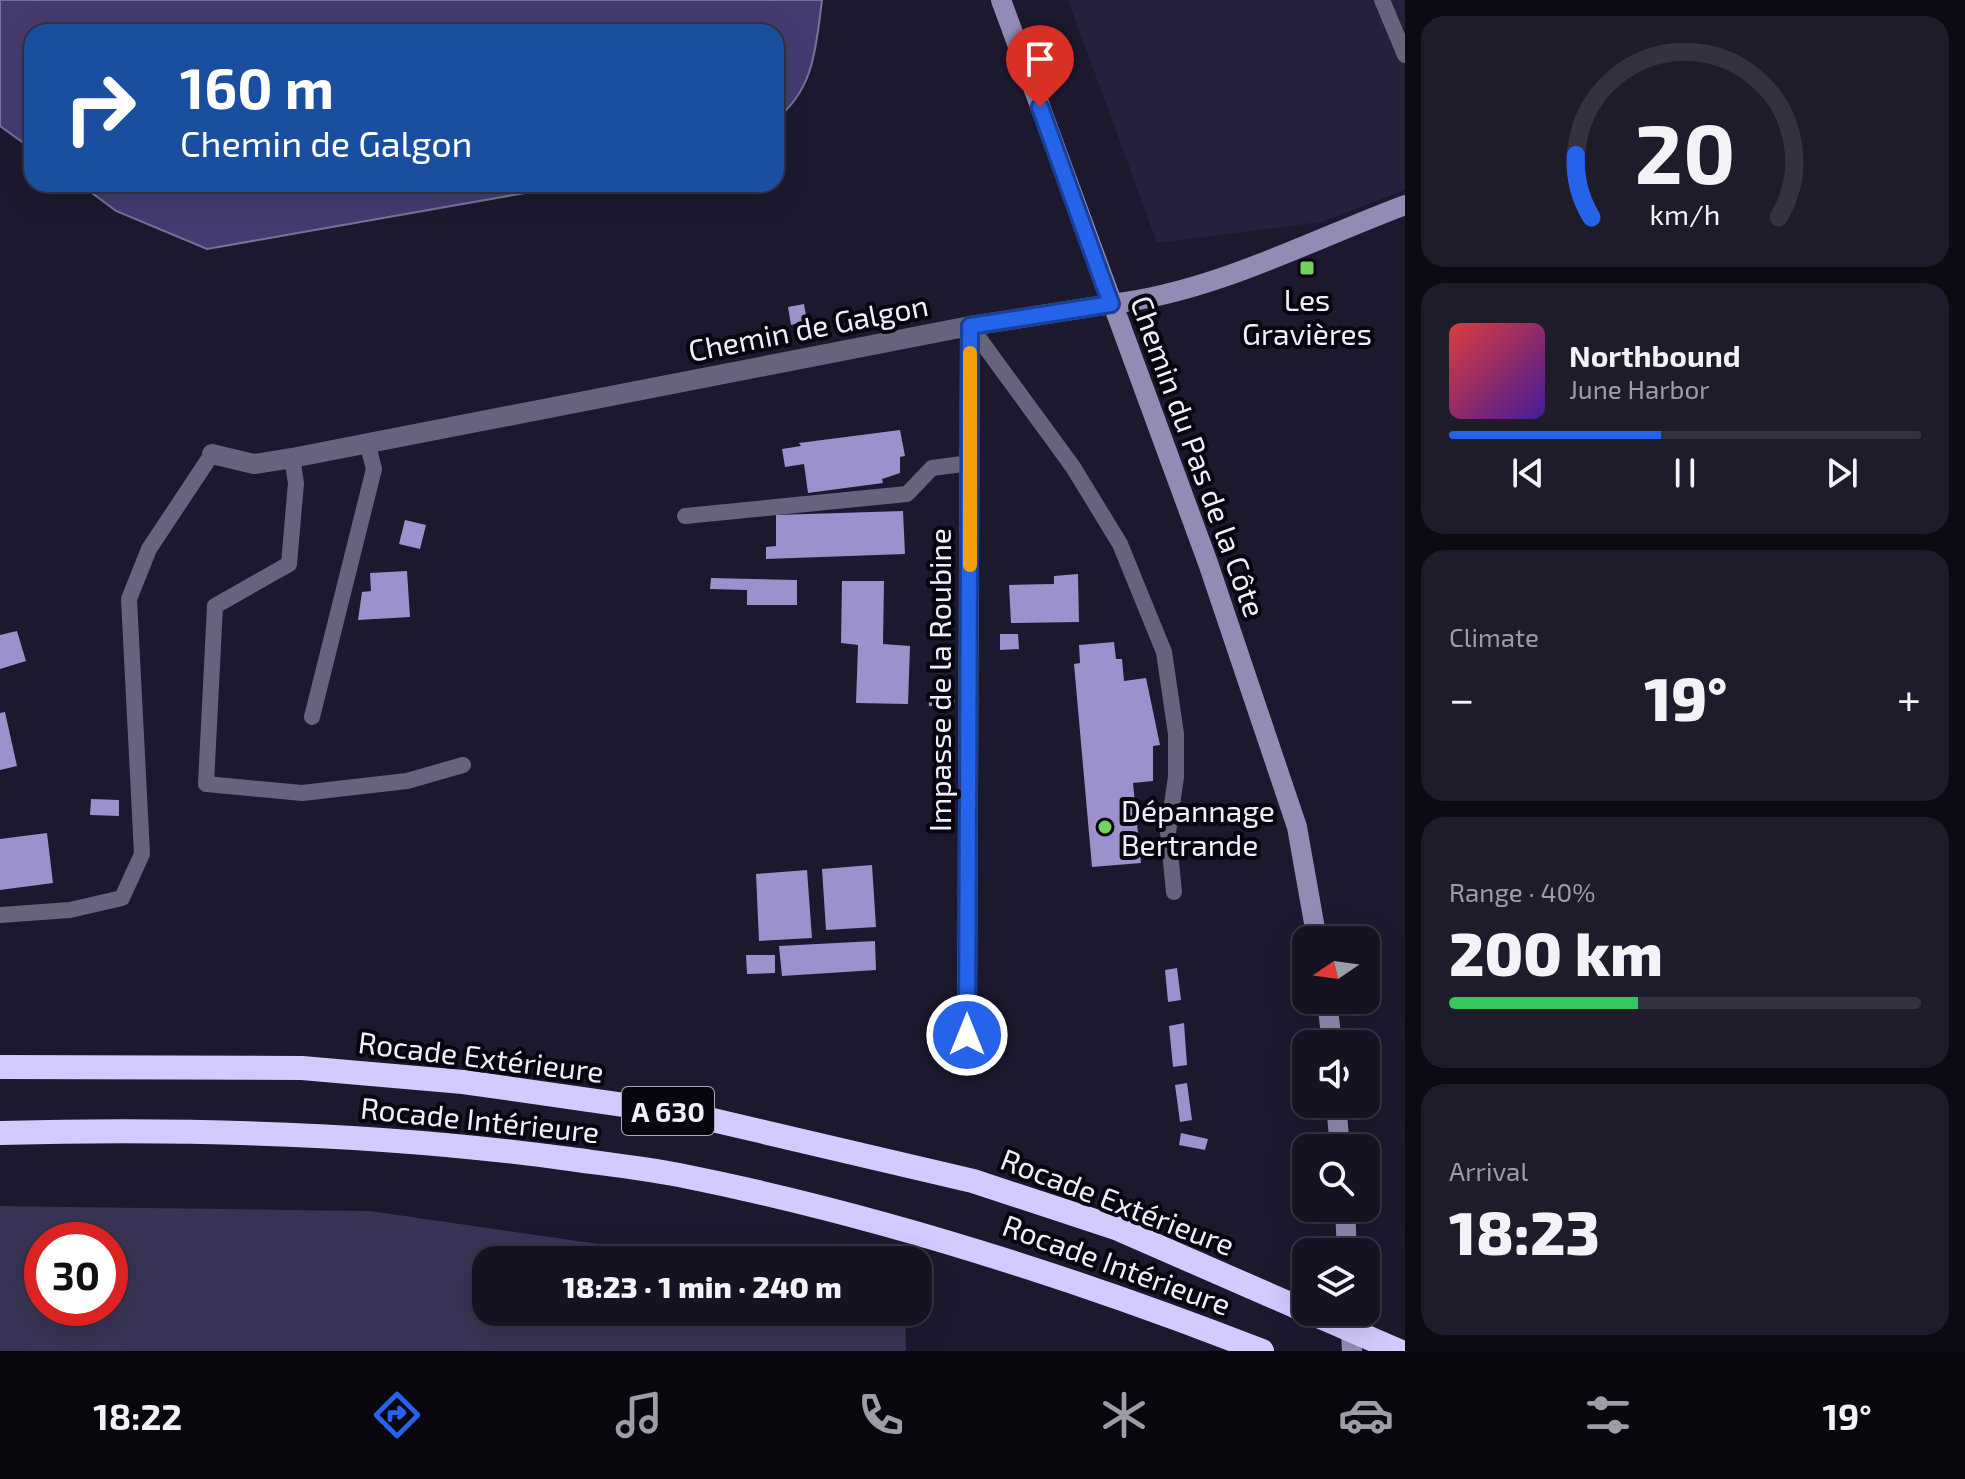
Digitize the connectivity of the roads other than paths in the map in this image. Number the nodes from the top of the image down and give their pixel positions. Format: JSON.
{"nodes":[{"id":1,"x":1001,"y":0,"type":"edge"},
{"id":2,"x":1382,"y":0,"type":"edge"},
{"id":3,"x":1405,"y":55,"type":"edge"},
{"id":4,"x":1405,"y":205,"type":"edge"},
{"id":5,"x":1111,"y":304,"type":"junction"},
{"id":6,"x":970,"y":326,"type":"junction"},
{"id":7,"x":367,"y":442,"type":"junction"},
{"id":8,"x":212,"y":454,"type":"joint"},
{"id":9,"x":292,"y":458,"type":"junction"},
{"id":10,"x":970,"y":463,"type":"junction"},
{"id":11,"x":685,"y":516,"type":"dead end"},
{"id":12,"x":312,"y":717,"type":"dead end"},
{"id":13,"x":463,"y":765,"type":"dead end"},
{"id":14,"x":1174,"y":892,"type":"dead end"},
{"id":15,"x":0,"y":915,"type":"edge"},
{"id":16,"x":1315,"y":926,"type":"edge"},
{"id":17,"x":967,"y":1035,"type":"dead end"},
{"id":18,"x":0,"y":1067,"type":"edge"},
{"id":19,"x":0,"y":1133,"type":"edge"},
{"id":20,"x":1292,"y":1304,"type":"edge"},
{"id":21,"x":1342,"y":1326,"type":"edge"},
{"id":22,"x":1351,"y":1326,"type":"edge"},
{"id":23,"x":1262,"y":1351,"type":"edge"},
{"id":24,"x":1352,"y":1351,"type":"edge"},
{"id":25,"x":1399,"y":1351,"type":"edge"}],
"edges":[{"from":1,"to":5,"type":"street","name":"Chemin du Pas de la Côte"},
{"from":2,"to":3,"type":"lane"},
{"from":4,"to":5,"type":"street","name":"Chemin de Galgon"},
{"from":5,"to":6,"type":"street","name":"Chemin de Galgon"},
{"from":5,"to":16,"type":"street","name":"Chemin du Pas de la Côte"},
{"from":6,"to":7,"type":"street","name":"Chemin de Galgon"},
{"from":6,"to":10,"type":"street","name":"Impasse de la Roubine"},
{"from":6,"to":14,"type":"lane"},
{"from":7,"to":9,"type":"street","name":"Chemin de Galgon"},
{"from":7,"to":12,"type":"lane"},
{"from":8,"to":9,"type":"street","name":"Chemin de Galgon"},
{"from":8,"to":15,"type":"lane"},
{"from":9,"to":13,"type":"lane"},
{"from":10,"to":11,"type":"lane"},
{"from":10,"to":17,"type":"street","name":"Impasse de la Roubine"},
{"from":18,"to":20,"type":"highway","name":"Rocade Extérieure","number":"A 630"},
{"from":19,"to":23,"type":"highway","name":"Rocade Intérieure","number":"A 630"},
{"from":21,"to":25,"type":"highway","name":"Rocade Extérieure","number":"A 630"},
{"from":22,"to":24,"type":"street"}]}
